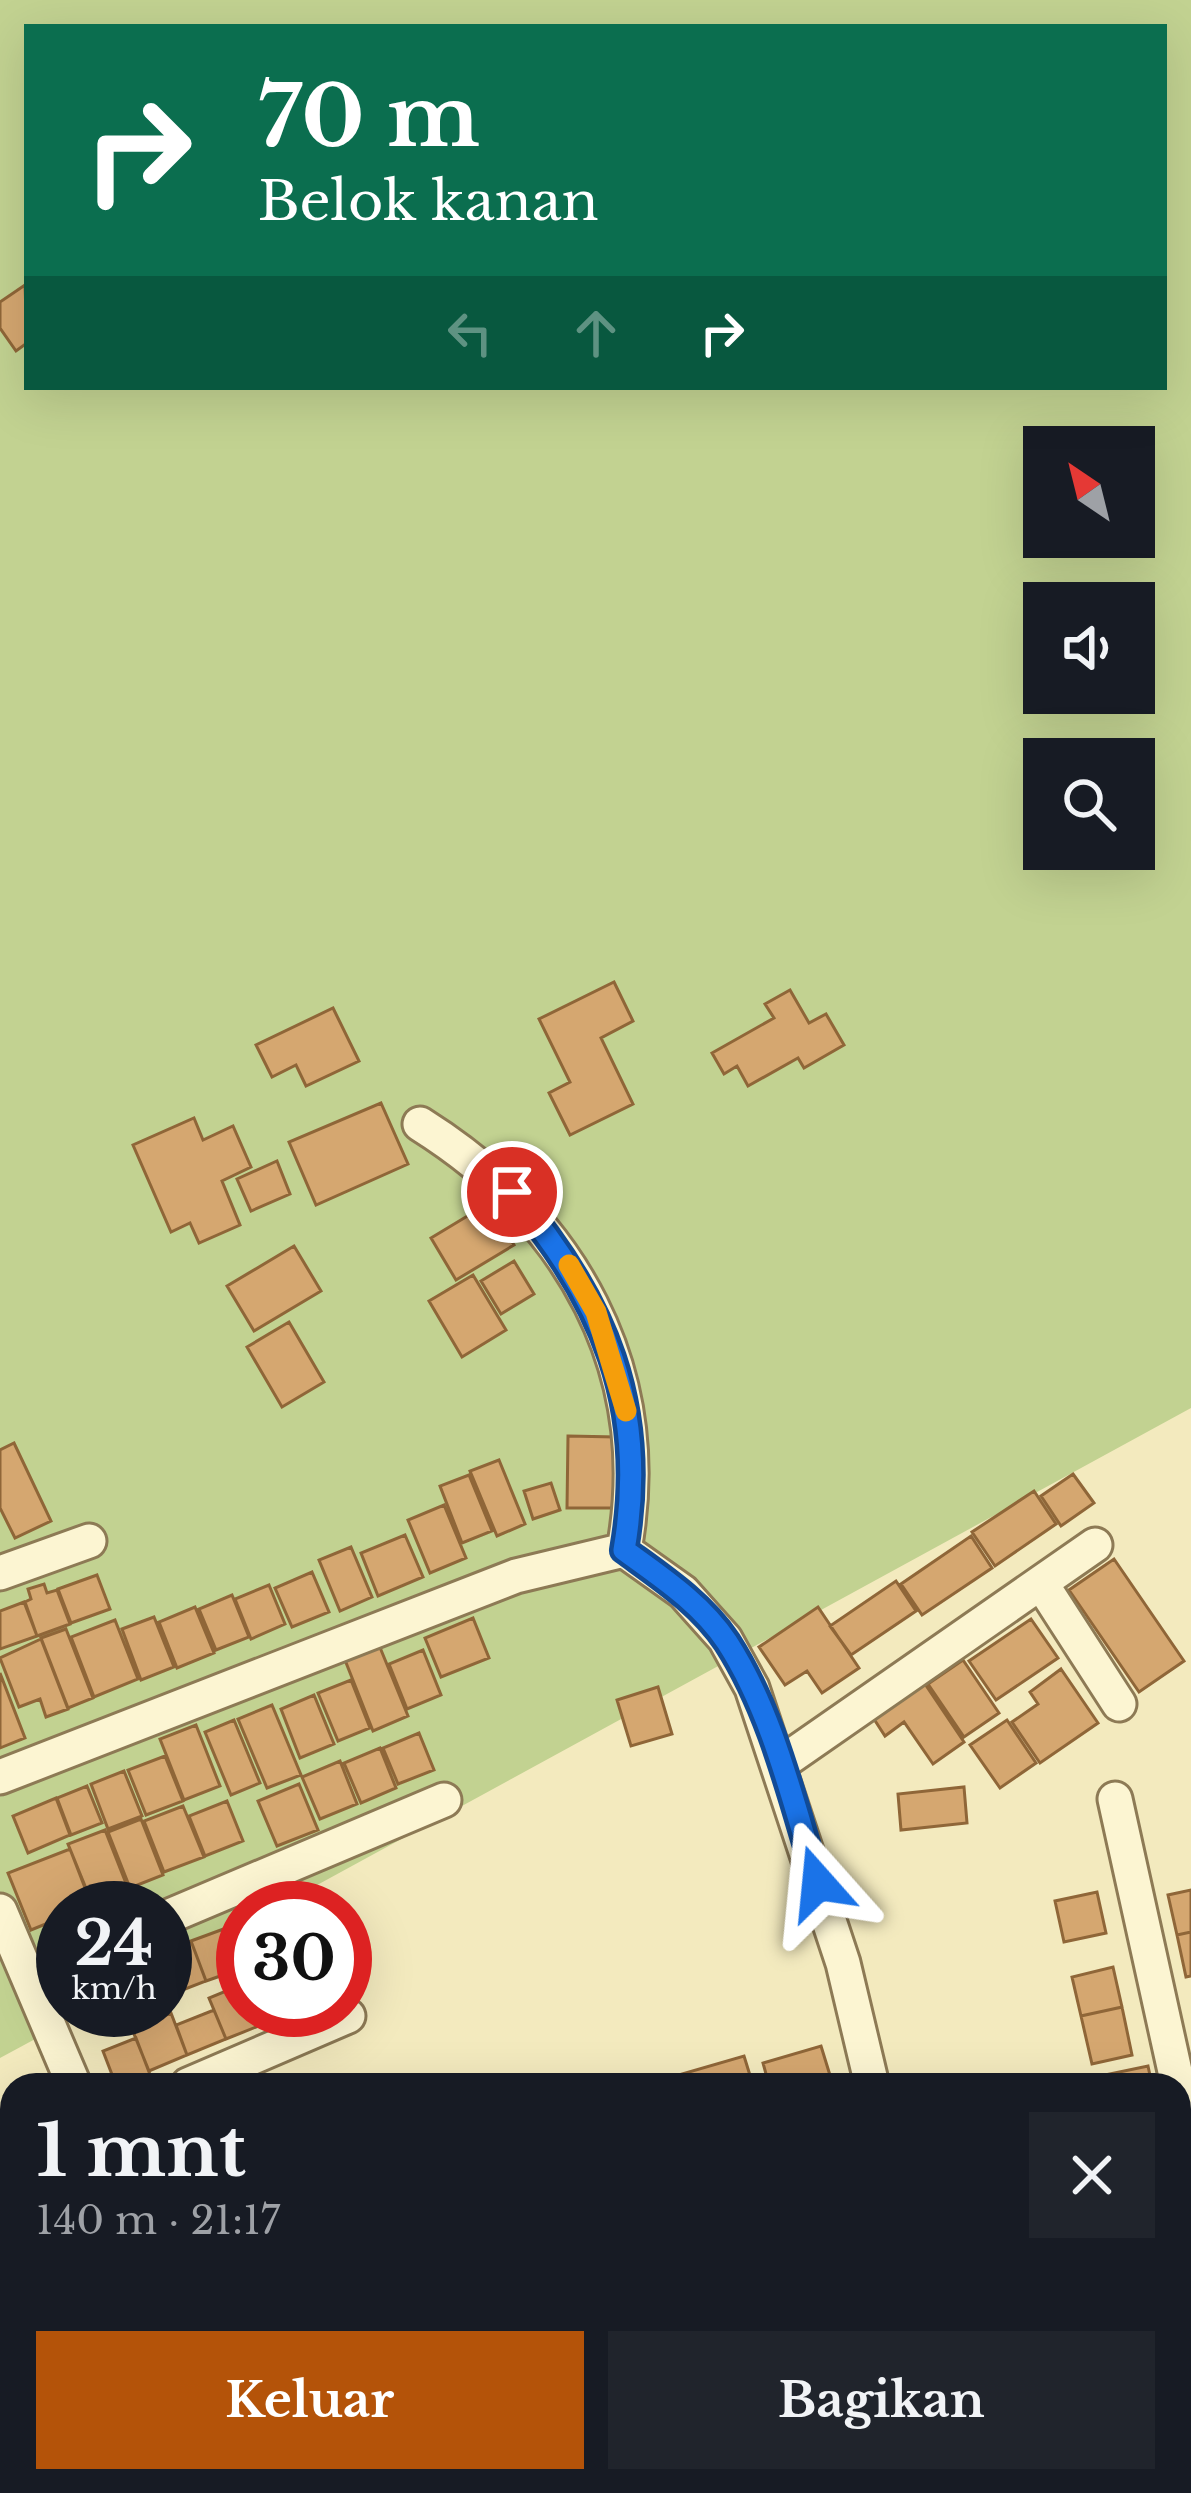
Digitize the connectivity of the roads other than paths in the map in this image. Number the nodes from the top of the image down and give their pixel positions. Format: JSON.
{"nodes":[{"id":1,"x":420,"y":1124,"type":"dead end"},
{"id":2,"x":89,"y":1540,"type":"dead end"},
{"id":3,"x":1095,"y":1544,"type":"dead end"},
{"id":4,"x":624,"y":1550,"type":"junction"},
{"id":5,"x":0,"y":1573,"type":"edge"},
{"id":6,"x":1041,"y":1583,"type":"junction"},
{"id":7,"x":1120,"y":1704,"type":"dead end"},
{"id":8,"x":780,"y":1764,"type":"junction"},
{"id":9,"x":0,"y":1777,"type":"edge"},
{"id":10,"x":1114,"y":1799,"type":"dead end"},
{"id":11,"x":444,"y":1800,"type":"dead end"},
{"id":12,"x":192,"y":1907,"type":"edge"},
{"id":13,"x":0,"y":1911,"type":"edge"},
{"id":14,"x":36,"y":1973,"type":"edge"},
{"id":15,"x":28,"y":1976,"type":"junction"},
{"id":16,"x":298,"y":2037,"type":"edge"},
{"id":17,"x":69,"y":2073,"type":"edge"},
{"id":18,"x":215,"y":2073,"type":"edge"},
{"id":19,"x":869,"y":2073,"type":"edge"},
{"id":20,"x":1176,"y":2073,"type":"edge"}],
"edges":[{"from":1,"to":4,"type":"street"},
{"from":2,"to":5,"type":"street"},
{"from":3,"to":6,"type":"street"},
{"from":4,"to":8,"type":"street"},
{"from":4,"to":9,"type":"street"},
{"from":6,"to":7,"type":"street"},
{"from":6,"to":8,"type":"street"},
{"from":8,"to":19,"type":"street"},
{"from":10,"to":20,"type":"street"},
{"from":11,"to":12,"type":"street"},
{"from":13,"to":15,"type":"street"},
{"from":14,"to":15,"type":"street"},
{"from":15,"to":17,"type":"street"},
{"from":16,"to":18,"type":"street"}]}
